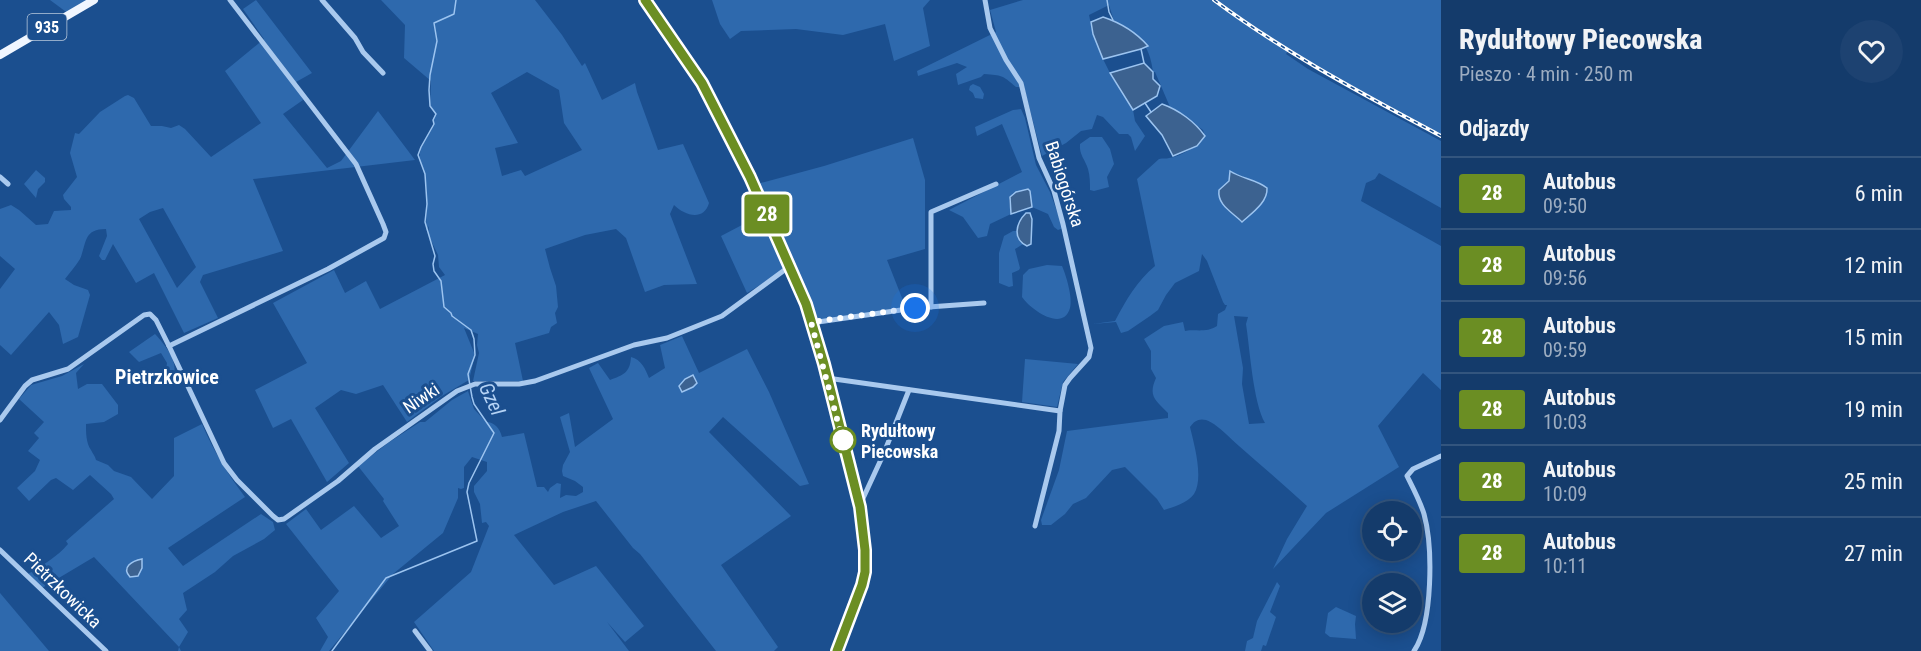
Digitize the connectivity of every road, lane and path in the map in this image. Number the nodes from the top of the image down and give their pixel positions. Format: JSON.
{"nodes":[{"id":1,"x":94,"y":0,"type":"edge"},
{"id":2,"x":230,"y":0,"type":"edge"},
{"id":3,"x":322,"y":0,"type":"edge"},
{"id":4,"x":645,"y":0,"type":"edge"},
{"id":5,"x":985,"y":0,"type":"edge"},
{"id":6,"x":0,"y":55,"type":"edge"},
{"id":7,"x":383,"y":73,"type":"dead end"},
{"id":8,"x":0,"y":177,"type":"edge"},
{"id":9,"x":8,"y":184,"type":"dead end"},
{"id":10,"x":996,"y":184,"type":"dead end"},
{"id":11,"x":790,"y":266,"type":"junction"},
{"id":12,"x":984,"y":303,"type":"dead end"},
{"id":13,"x":930,"y":307,"type":"junction"},
{"id":14,"x":811,"y":322,"type":"junction"},
{"id":15,"x":169,"y":346,"type":"junction"},
{"id":16,"x":827,"y":378,"type":"junction"},
{"id":17,"x":909,"y":390,"type":"junction"},
{"id":18,"x":1060,"y":411,"type":"junction"},
{"id":19,"x":2,"y":412,"type":"edge"},
{"id":20,"x":0,"y":420,"type":"edge"},
{"id":21,"x":1441,"y":456,"type":"edge"},
{"id":22,"x":860,"y":507,"type":"junction"},
{"id":23,"x":1035,"y":526,"type":"dead end"},
{"id":24,"x":0,"y":550,"type":"edge"},
{"id":25,"x":416,"y":631,"type":"dead end"},
{"id":26,"x":106,"y":651,"type":"edge"},
{"id":27,"x":430,"y":651,"type":"edge"},
{"id":28,"x":837,"y":651,"type":"edge"},
{"id":29,"x":1414,"y":651,"type":"edge"}],
"edges":[{"from":1,"to":6,"type":"main road","number":"935"},
{"from":2,"to":15,"type":"street"},
{"from":3,"to":7,"type":"street"},
{"from":4,"to":11,"type":"street"},
{"from":5,"to":18,"type":"street","name":"Babiogórska"},
{"from":8,"to":9,"type":"street"},
{"from":10,"to":13,"type":"street"},
{"from":11,"to":14,"type":"street"},
{"from":11,"to":15,"type":"street","name":"Niwki"},
{"from":12,"to":13,"type":"street"},
{"from":13,"to":14,"type":"street"},
{"from":14,"to":16,"type":"street"},
{"from":15,"to":19,"type":"street","name":"Niwki"},
{"from":16,"to":17,"type":"street"},
{"from":16,"to":22,"type":"street"},
{"from":17,"to":18,"type":"street"},
{"from":17,"to":22,"type":"street"},
{"from":18,"to":23,"type":"street","name":"Babiogórska"},
{"from":19,"to":20,"type":"street","name":"Niwki"},
{"from":21,"to":29,"type":"street"},
{"from":22,"to":28,"type":"street"},
{"from":24,"to":26,"type":"street","name":"Pietrzkowicka"},
{"from":25,"to":27,"type":"street"}]}
